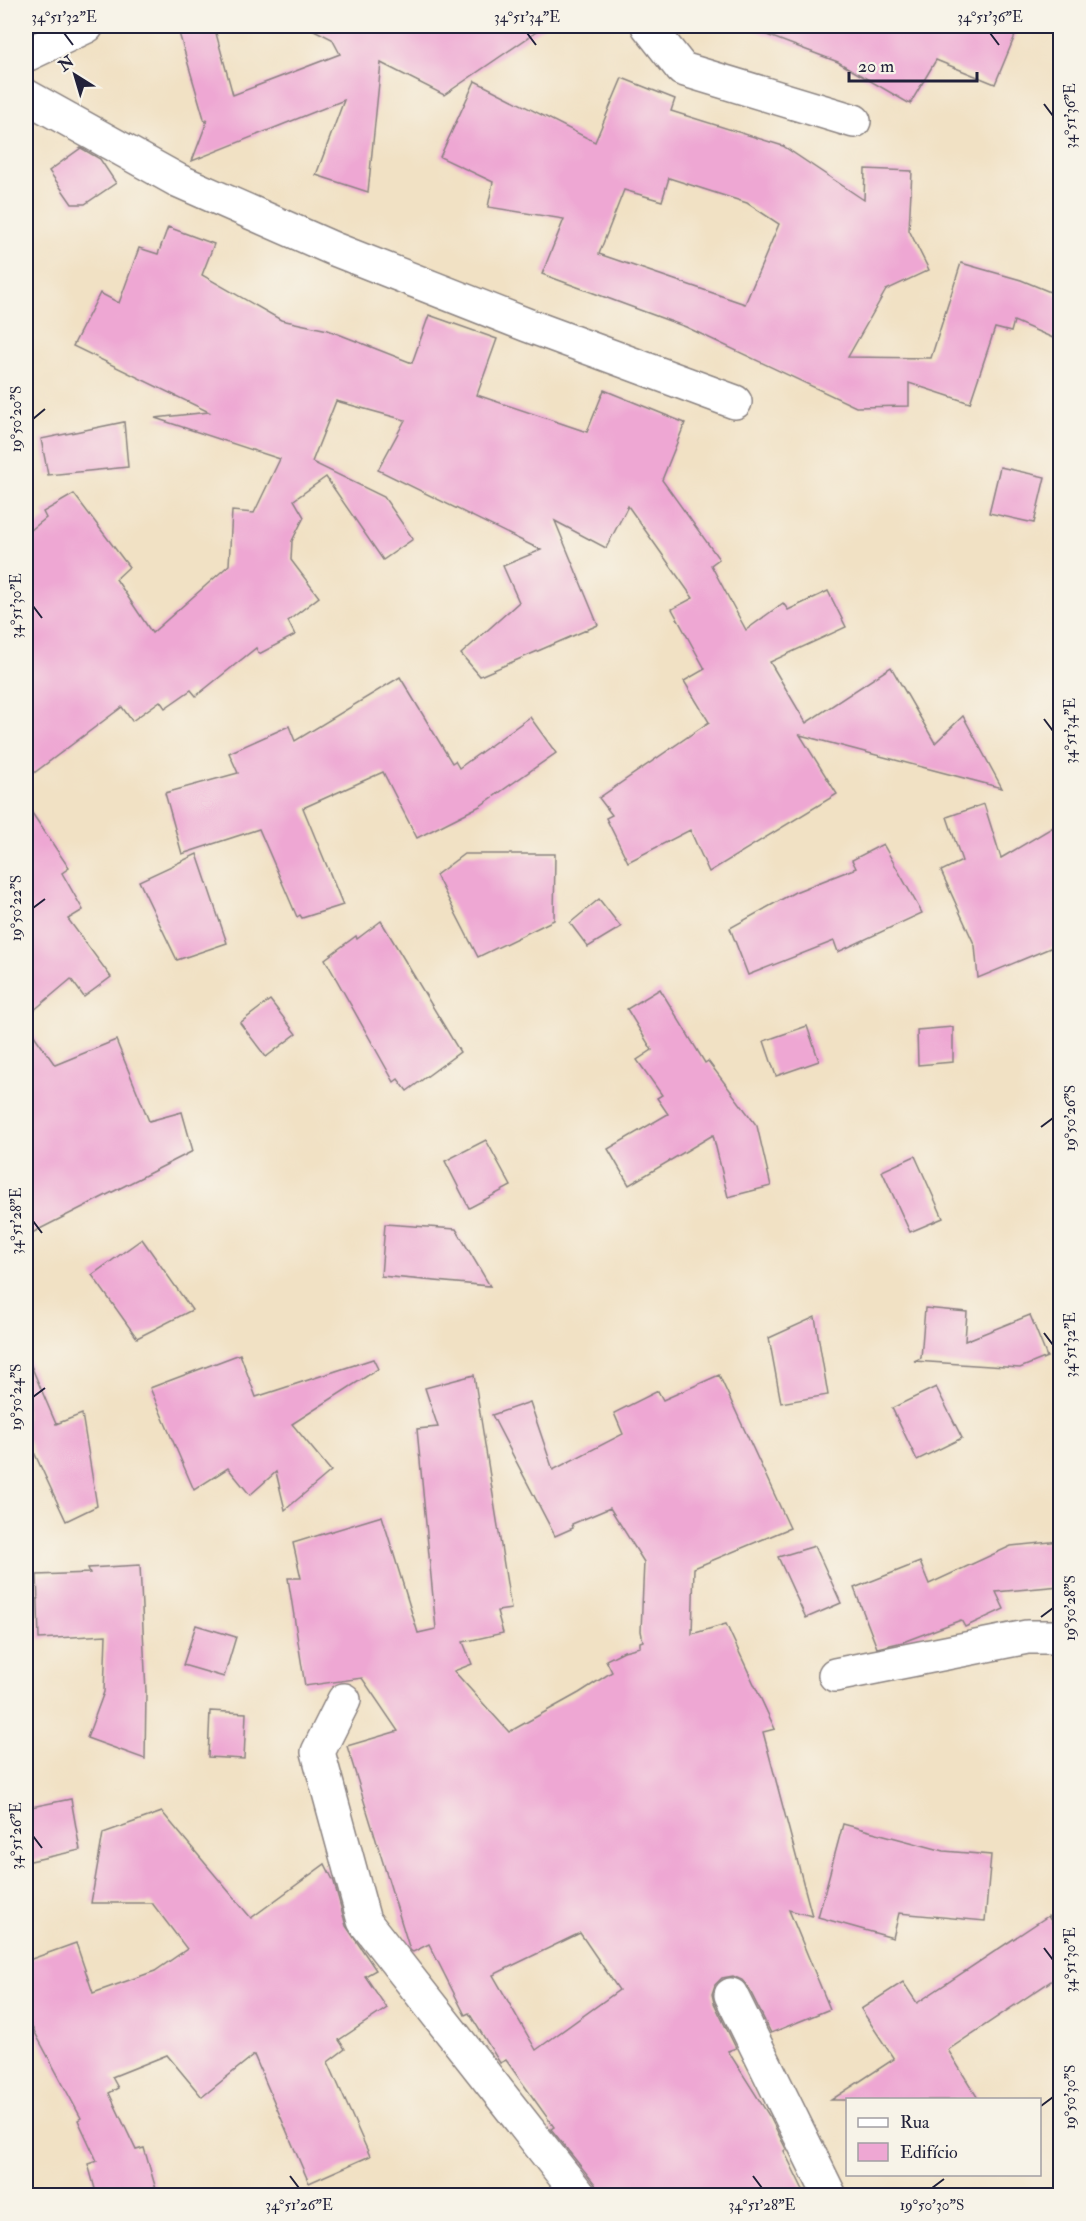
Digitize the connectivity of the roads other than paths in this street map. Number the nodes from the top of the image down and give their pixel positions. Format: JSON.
{"nodes":[{"id":1,"x":87,"y":26,"type":"edge"},
{"id":2,"x":648,"y":26,"type":"edge"},
{"id":3,"x":26,"y":55,"type":"edge"},
{"id":4,"x":26,"y":96,"type":"edge"},
{"id":5,"x":854,"y":121,"type":"dead end"},
{"id":6,"x":735,"y":402,"type":"dead end"},
{"id":7,"x":1060,"y":1637,"type":"edge"},
{"id":8,"x":835,"y":1675,"type":"dead end"},
{"id":9,"x":344,"y":1700,"type":"dead end"},
{"id":10,"x":731,"y":1995,"type":"dead end"},
{"id":11,"x":580,"y":2196,"type":"edge"},
{"id":12,"x":830,"y":2196,"type":"edge"}],
"edges":[{"from":1,"to":3,"type":"street"},
{"from":2,"to":5,"type":"street"},
{"from":4,"to":6,"type":"street"},
{"from":7,"to":8,"type":"street"},
{"from":9,"to":11,"type":"street"},
{"from":10,"to":12,"type":"street"}]}
